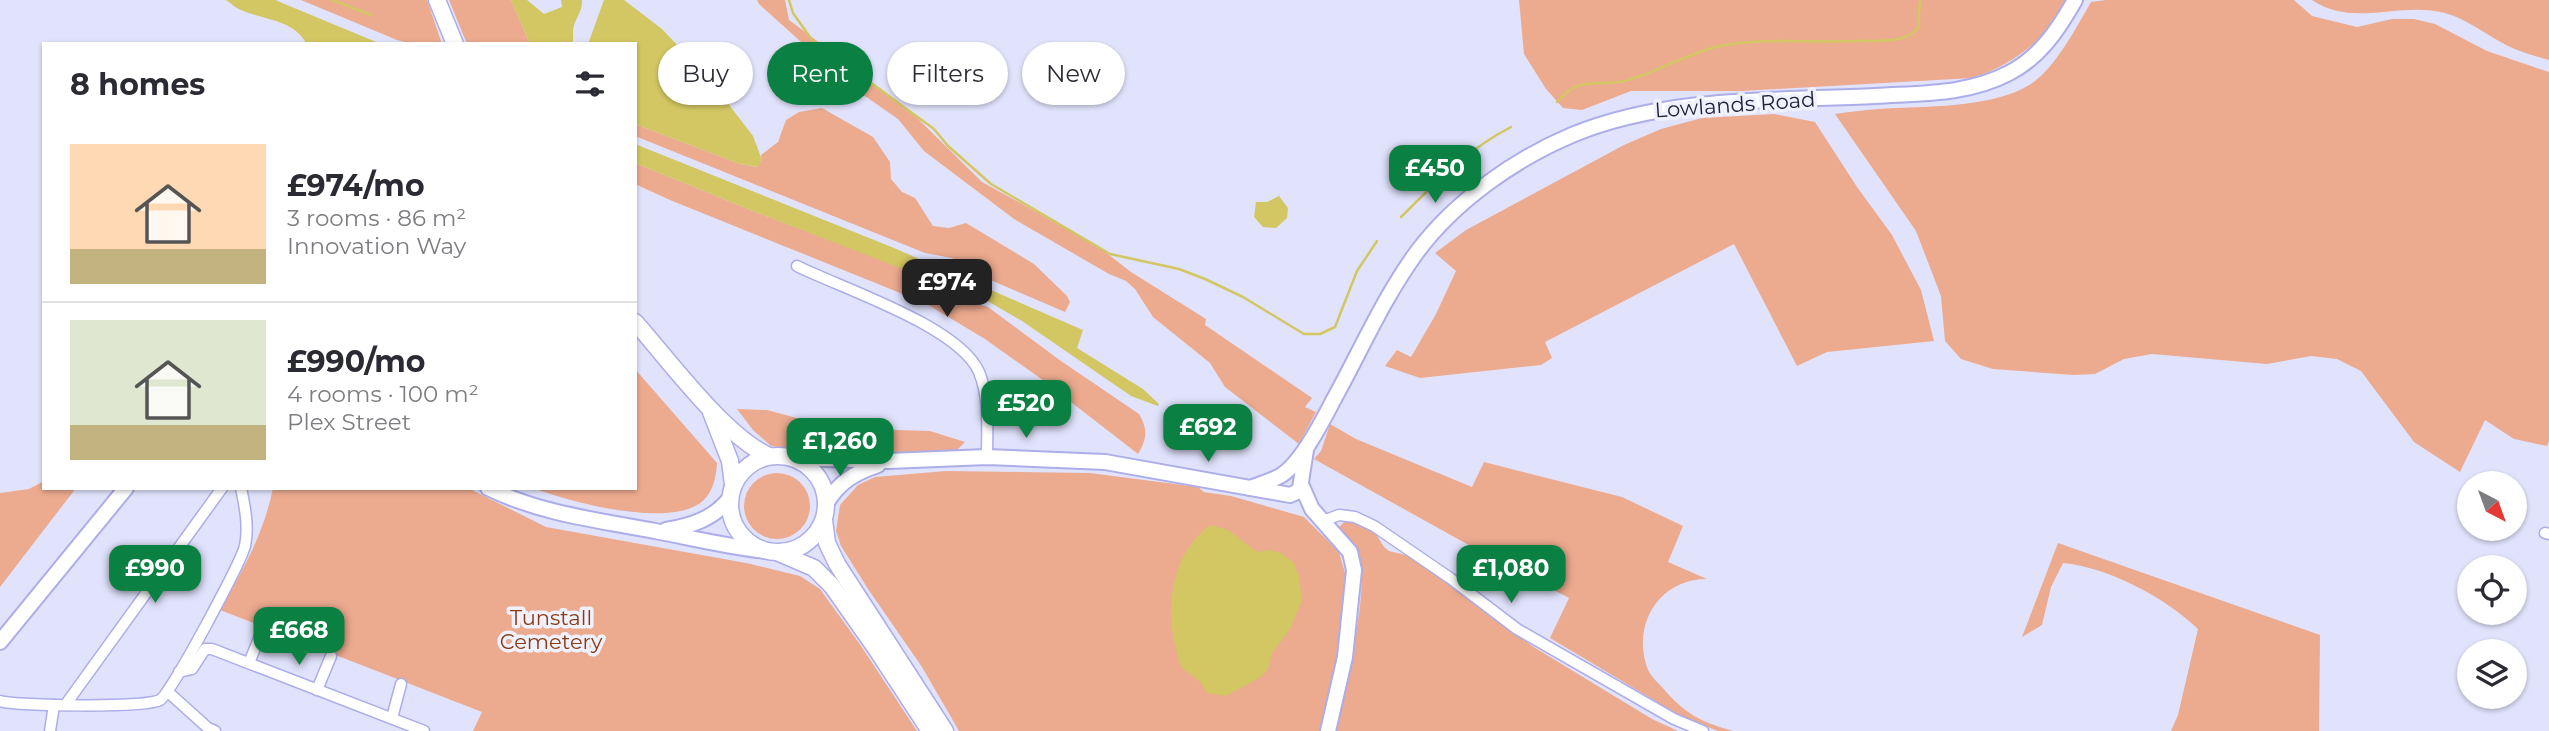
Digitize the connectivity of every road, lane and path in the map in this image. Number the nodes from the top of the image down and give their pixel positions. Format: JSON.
{"nodes":[{"id":1,"x":437,"y":0,"type":"edge"},
{"id":2,"x":2075,"y":0,"type":"edge"},
{"id":3,"x":454,"y":42,"type":"edge"},
{"id":4,"x":797,"y":266,"type":"dead end"},
{"id":5,"x":637,"y":324,"type":"edge"},
{"id":6,"x":708,"y":407,"type":"junction"},
{"id":7,"x":1306,"y":449,"type":"junction"},
{"id":8,"x":769,"y":456,"type":"junction"},
{"id":9,"x":988,"y":457,"type":"junction"},
{"id":10,"x":792,"y":458,"type":"junction"},
{"id":11,"x":889,"y":461,"type":"junction"},
{"id":12,"x":1282,"y":475,"type":"junction"},
{"id":13,"x":1300,"y":482,"type":"junction"},
{"id":14,"x":1251,"y":488,"type":"junction"},
{"id":15,"x":124,"y":490,"type":"edge"},
{"id":16,"x":221,"y":490,"type":"edge"},
{"id":17,"x":241,"y":490,"type":"edge"},
{"id":18,"x":492,"y":490,"type":"edge"},
{"id":19,"x":731,"y":492,"type":"junction"},
{"id":20,"x":1284,"y":494,"type":"junction"},
{"id":21,"x":1312,"y":509,"type":"junction"},
{"id":22,"x":825,"y":511,"type":"junction"},
{"id":23,"x":1323,"y":521,"type":"junction"},
{"id":24,"x":654,"y":531,"type":"junction"},
{"id":25,"x":772,"y":552,"type":"junction"},
{"id":26,"x":262,"y":629,"type":"dead end"},
{"id":27,"x":0,"y":642,"type":"edge"},
{"id":28,"x":331,"y":656,"type":"dead end"},
{"id":29,"x":249,"y":663,"type":"junction"},
{"id":30,"x":179,"y":672,"type":"junction"},
{"id":31,"x":401,"y":684,"type":"dead end"},
{"id":32,"x":317,"y":690,"type":"junction"},
{"id":33,"x":168,"y":692,"type":"junction"},
{"id":34,"x":0,"y":701,"type":"edge"},
{"id":35,"x":54,"y":705,"type":"junction"},
{"id":36,"x":66,"y":705,"type":"junction"},
{"id":37,"x":392,"y":718,"type":"junction"},
{"id":38,"x":210,"y":730,"type":"edge"},
{"id":39,"x":50,"y":731,"type":"edge"},
{"id":40,"x":424,"y":731,"type":"edge"},
{"id":41,"x":930,"y":731,"type":"edge"},
{"id":42,"x":946,"y":731,"type":"edge"},
{"id":43,"x":1328,"y":731,"type":"edge"},
{"id":44,"x":1703,"y":731,"type":"edge"}],
"edges":[{"from":1,"to":3,"type":"main road"},
{"from":2,"to":7,"type":"street","name":"Lowlands Road"},
{"from":4,"to":9,"type":"street"},
{"from":5,"to":6,"type":"main road"},
{"from":6,"to":8,"type":"main road"},
{"from":6,"to":19,"type":"main road"},
{"from":7,"to":12,"type":"street","name":"Lowlands Road"},
{"from":7,"to":13,"type":"street","name":"Lowlands Road"},
{"from":8,"to":10,"type":"main road"},
{"from":8,"to":19,"type":"main road"},
{"from":9,"to":11,"type":"street"},
{"from":9,"to":14,"type":"street"},
{"from":10,"to":11,"type":"street"},
{"from":10,"to":22,"type":"main road"},
{"from":11,"to":22,"type":"street"},
{"from":12,"to":13,"type":"street"},
{"from":12,"to":14,"type":"street"},
{"from":12,"to":20,"type":"street"},
{"from":13,"to":20,"type":"street"},
{"from":13,"to":21,"type":"street"},
{"from":14,"to":20,"type":"street"},
{"from":15,"to":27,"type":"street"},
{"from":16,"to":36,"type":"street"},
{"from":17,"to":30,"type":"street"},
{"from":18,"to":24,"type":"street"},
{"from":19,"to":24,"type":"street"},
{"from":19,"to":25,"type":"main road"},
{"from":20,"to":21,"type":"street"},
{"from":21,"to":23,"type":"street"},
{"from":22,"to":25,"type":"main road"},
{"from":22,"to":42,"type":"main road"},
{"from":23,"to":43,"type":"street"},
{"from":23,"to":44,"type":"street"},
{"from":24,"to":25,"type":"street"},
{"from":25,"to":41,"type":"main road"},
{"from":26,"to":29,"type":"street"},
{"from":28,"to":32,"type":"street"},
{"from":29,"to":30,"type":"street"},
{"from":29,"to":32,"type":"street"},
{"from":30,"to":33,"type":"street"},
{"from":31,"to":37,"type":"street"},
{"from":32,"to":37,"type":"street"},
{"from":33,"to":36,"type":"street"},
{"from":33,"to":38,"type":"street"},
{"from":34,"to":35,"type":"street"},
{"from":35,"to":36,"type":"street"},
{"from":35,"to":39,"type":"street"},
{"from":37,"to":40,"type":"street"}]}
